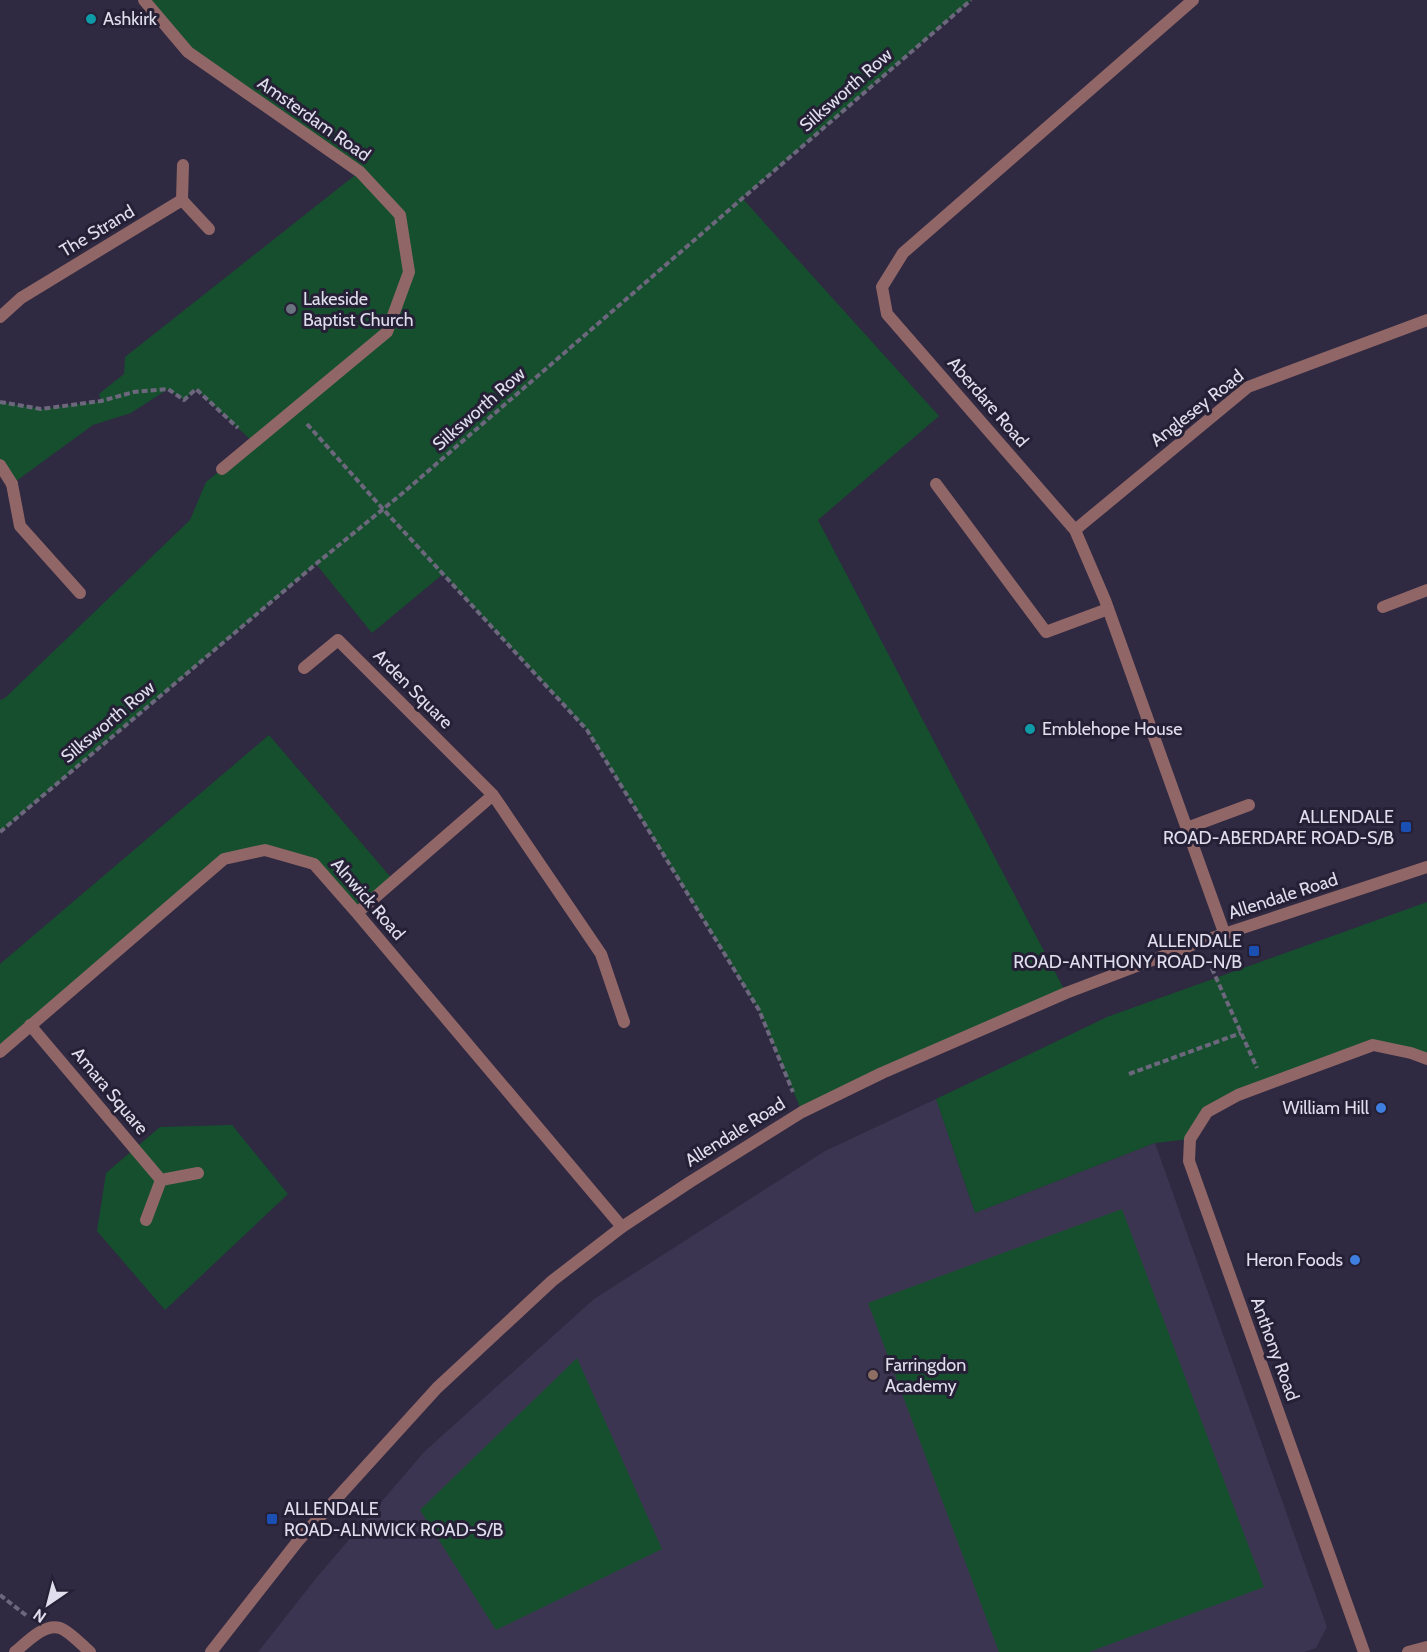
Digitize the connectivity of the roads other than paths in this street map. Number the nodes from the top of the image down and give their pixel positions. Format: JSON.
{"nodes":[{"id":1,"x":144,"y":0,"type":"edge"},
{"id":2,"x":1193,"y":0,"type":"edge"},
{"id":3,"x":183,"y":165,"type":"dead end"},
{"id":4,"x":182,"y":200,"type":"junction"},
{"id":5,"x":210,"y":229,"type":"dead end"},
{"id":6,"x":0,"y":317,"type":"edge"},
{"id":7,"x":1427,"y":320,"type":"edge"},
{"id":8,"x":0,"y":465,"type":"edge"},
{"id":9,"x":222,"y":469,"type":"dead end"},
{"id":10,"x":936,"y":483,"type":"dead end"},
{"id":11,"x":1075,"y":530,"type":"junction"},
{"id":12,"x":1427,"y":590,"type":"edge"},
{"id":13,"x":80,"y":593,"type":"dead end"},
{"id":14,"x":1383,"y":607,"type":"dead end"},
{"id":15,"x":1108,"y":609,"type":"junction"},
{"id":16,"x":304,"y":668,"type":"dead end"},
{"id":17,"x":494,"y":795,"type":"junction"},
{"id":18,"x":1249,"y":805,"type":"dead end"},
{"id":19,"x":1187,"y":828,"type":"junction"},
{"id":20,"x":1427,"y":867,"type":"edge"},
{"id":21,"x":357,"y":913,"type":"junction"},
{"id":22,"x":1225,"y":935,"type":"junction"},
{"id":23,"x":624,"y":1022,"type":"dead end"},
{"id":24,"x":30,"y":1026,"type":"junction"},
{"id":25,"x":0,"y":1052,"type":"edge"},
{"id":26,"x":1427,"y":1059,"type":"edge"},
{"id":27,"x":198,"y":1173,"type":"dead end"},
{"id":28,"x":161,"y":1180,"type":"junction"},
{"id":29,"x":146,"y":1220,"type":"dead end"},
{"id":30,"x":622,"y":1227,"type":"junction"},
{"id":31,"x":1427,"y":1647,"type":"edge"},
{"id":32,"x":15,"y":1652,"type":"edge"},
{"id":33,"x":90,"y":1652,"type":"edge"},
{"id":34,"x":211,"y":1652,"type":"edge"},
{"id":35,"x":1364,"y":1652,"type":"edge"},
{"id":36,"x":1408,"y":1652,"type":"edge"}],
"edges":[{"from":1,"to":9,"type":"street","name":"Amsterdam Road"},
{"from":2,"to":11,"type":"street","name":"Aberdare Road"},
{"from":3,"to":4,"type":"street"},
{"from":4,"to":5,"type":"street"},
{"from":4,"to":6,"type":"street","name":"The Strand"},
{"from":7,"to":11,"type":"street","name":"Anglesey Road"},
{"from":8,"to":13,"type":"street"},
{"from":10,"to":15,"type":"street"},
{"from":11,"to":15,"type":"street","name":"Aberdare Road"},
{"from":12,"to":14,"type":"street"},
{"from":15,"to":19,"type":"street","name":"Aberdare Road"},
{"from":16,"to":17,"type":"street","name":"Arden Square"},
{"from":17,"to":21,"type":"street"},
{"from":17,"to":23,"type":"street","name":"Arden Square"},
{"from":18,"to":19,"type":"street"},
{"from":19,"to":22,"type":"street","name":"Aberdare Road"},
{"from":20,"to":22,"type":"street","name":"Allendale Road"},
{"from":21,"to":24,"type":"street","name":"Alnwick Road"},
{"from":21,"to":30,"type":"street","name":"Alnwick Road"},
{"from":22,"to":30,"type":"street","name":"Allendale Road"},
{"from":24,"to":25,"type":"street","name":"Alnwick Road"},
{"from":24,"to":28,"type":"street","name":"Amara Square"},
{"from":26,"to":35,"type":"street","name":"Anthony Road"},
{"from":27,"to":28,"type":"street"},
{"from":28,"to":29,"type":"street"},
{"from":30,"to":34,"type":"street","name":"Allendale Road"},
{"from":31,"to":36,"type":"street"},
{"from":32,"to":33,"type":"street"}]}
